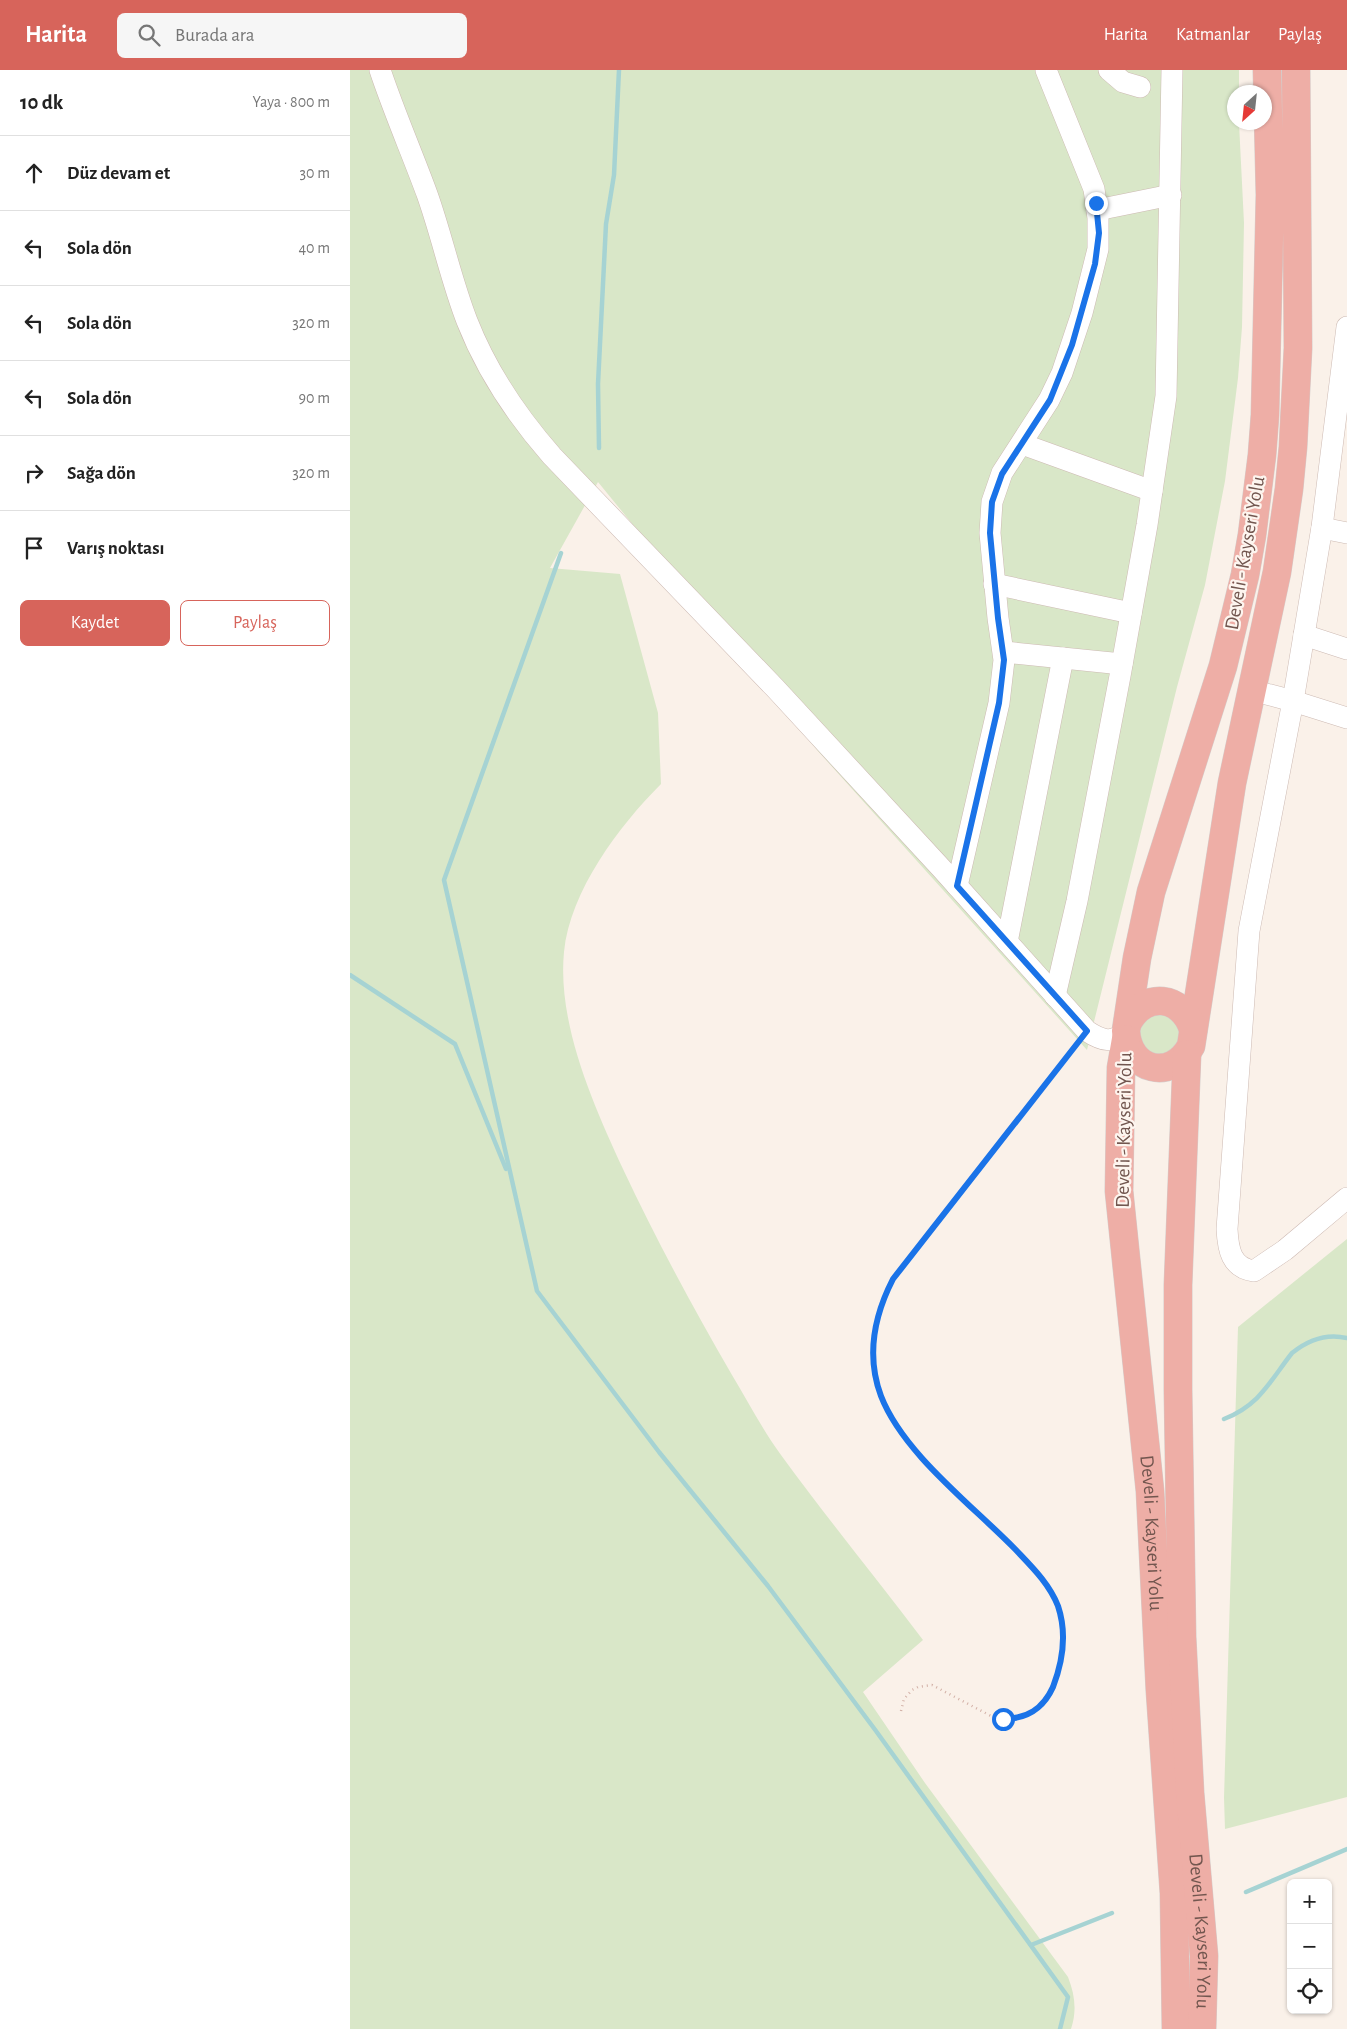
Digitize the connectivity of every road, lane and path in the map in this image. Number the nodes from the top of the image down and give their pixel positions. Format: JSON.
{"nodes":[{"id":1,"x":380,"y":70,"type":"edge"},
{"id":2,"x":1046,"y":70,"type":"edge"},
{"id":3,"x":1109,"y":70,"type":"edge"},
{"id":4,"x":1172,"y":70,"type":"edge"},
{"id":5,"x":1267,"y":70,"type":"edge"},
{"id":6,"x":1296,"y":70,"type":"edge"},
{"id":7,"x":1140,"y":87,"type":"dead end"},
{"id":8,"x":1171,"y":195,"type":"junction"},
{"id":9,"x":1097,"y":210,"type":"junction"},
{"id":10,"x":1347,"y":326,"type":"edge"},
{"id":11,"x":1022,"y":444,"type":"junction"},
{"id":12,"x":1338,"y":478,"type":"edge"},
{"id":13,"x":1152,"y":491,"type":"junction"},
{"id":14,"x":1322,"y":528,"type":"junction"},
{"id":15,"x":1347,"y":533,"type":"edge"},
{"id":16,"x":994,"y":584,"type":"junction"},
{"id":17,"x":1131,"y":613,"type":"junction"},
{"id":18,"x":1304,"y":635,"type":"junction"},
{"id":19,"x":1347,"y":649,"type":"edge"},
{"id":20,"x":1004,"y":652,"type":"junction"},
{"id":21,"x":1063,"y":658,"type":"junction"},
{"id":22,"x":1122,"y":664,"type":"junction"},
{"id":23,"x":1251,"y":690,"type":"junction"},
{"id":24,"x":1293,"y":701,"type":"junction"},
{"id":25,"x":1347,"y":718,"type":"edge"},
{"id":26,"x":957,"y":886,"type":"junction"},
{"id":27,"x":1007,"y":942,"type":"junction"},
{"id":28,"x":1055,"y":996,"type":"junction"},
{"id":29,"x":1087,"y":1031,"type":"junction"},
{"id":30,"x":1127,"y":1031,"type":"junction"},
{"id":31,"x":1190,"y":1041,"type":"junction"},
{"id":32,"x":1347,"y":1198,"type":"edge"},
{"id":33,"x":900,"y":1712,"type":"dead end"},
{"id":34,"x":1176,"y":2029,"type":"edge"},
{"id":35,"x":1202,"y":2029,"type":"edge"}],
"edges":[{"from":1,"to":26,"type":"street"},
{"from":2,"to":9,"type":"street"},
{"from":3,"to":7,"type":"street"},
{"from":4,"to":8,"type":"street"},
{"from":5,"to":30,"type":"highway","name":"Develi - Kayseri Yolu"},
{"from":6,"to":23,"type":"highway","name":"Develi - Kayseri Yolu"},
{"from":8,"to":9,"type":"street"},
{"from":8,"to":13,"type":"street"},
{"from":9,"to":11,"type":"street"},
{"from":10,"to":12,"type":"street"},
{"from":11,"to":13,"type":"street"},
{"from":11,"to":16,"type":"street"},
{"from":12,"to":14,"type":"street"},
{"from":13,"to":17,"type":"street"},
{"from":14,"to":15,"type":"street"},
{"from":14,"to":18,"type":"street"},
{"from":16,"to":17,"type":"street"},
{"from":16,"to":20,"type":"street"},
{"from":17,"to":22,"type":"street"},
{"from":18,"to":19,"type":"street"},
{"from":18,"to":24,"type":"street"},
{"from":20,"to":21,"type":"street"},
{"from":20,"to":26,"type":"street"},
{"from":21,"to":22,"type":"street"},
{"from":21,"to":27,"type":"street"},
{"from":22,"to":28,"type":"street"},
{"from":23,"to":24,"type":"street"},
{"from":23,"to":31,"type":"highway","name":"Develi - Kayseri Yolu"},
{"from":24,"to":25,"type":"street"},
{"from":24,"to":32,"type":"street"},
{"from":26,"to":27,"type":"street"},
{"from":27,"to":28,"type":"street"},
{"from":28,"to":29,"type":"street"},
{"from":29,"to":30,"type":"street"},
{"from":29,"to":33,"type":"path"},
{"from":30,"to":31,"type":"highway","name":"Develi - Kayseri Yolu"},
{"from":30,"to":31,"type":"highway"},
{"from":30,"to":34,"type":"highway","name":"Develi - Kayseri Yolu"},
{"from":31,"to":35,"type":"highway","name":"Develi - Kayseri Yolu"}]}
